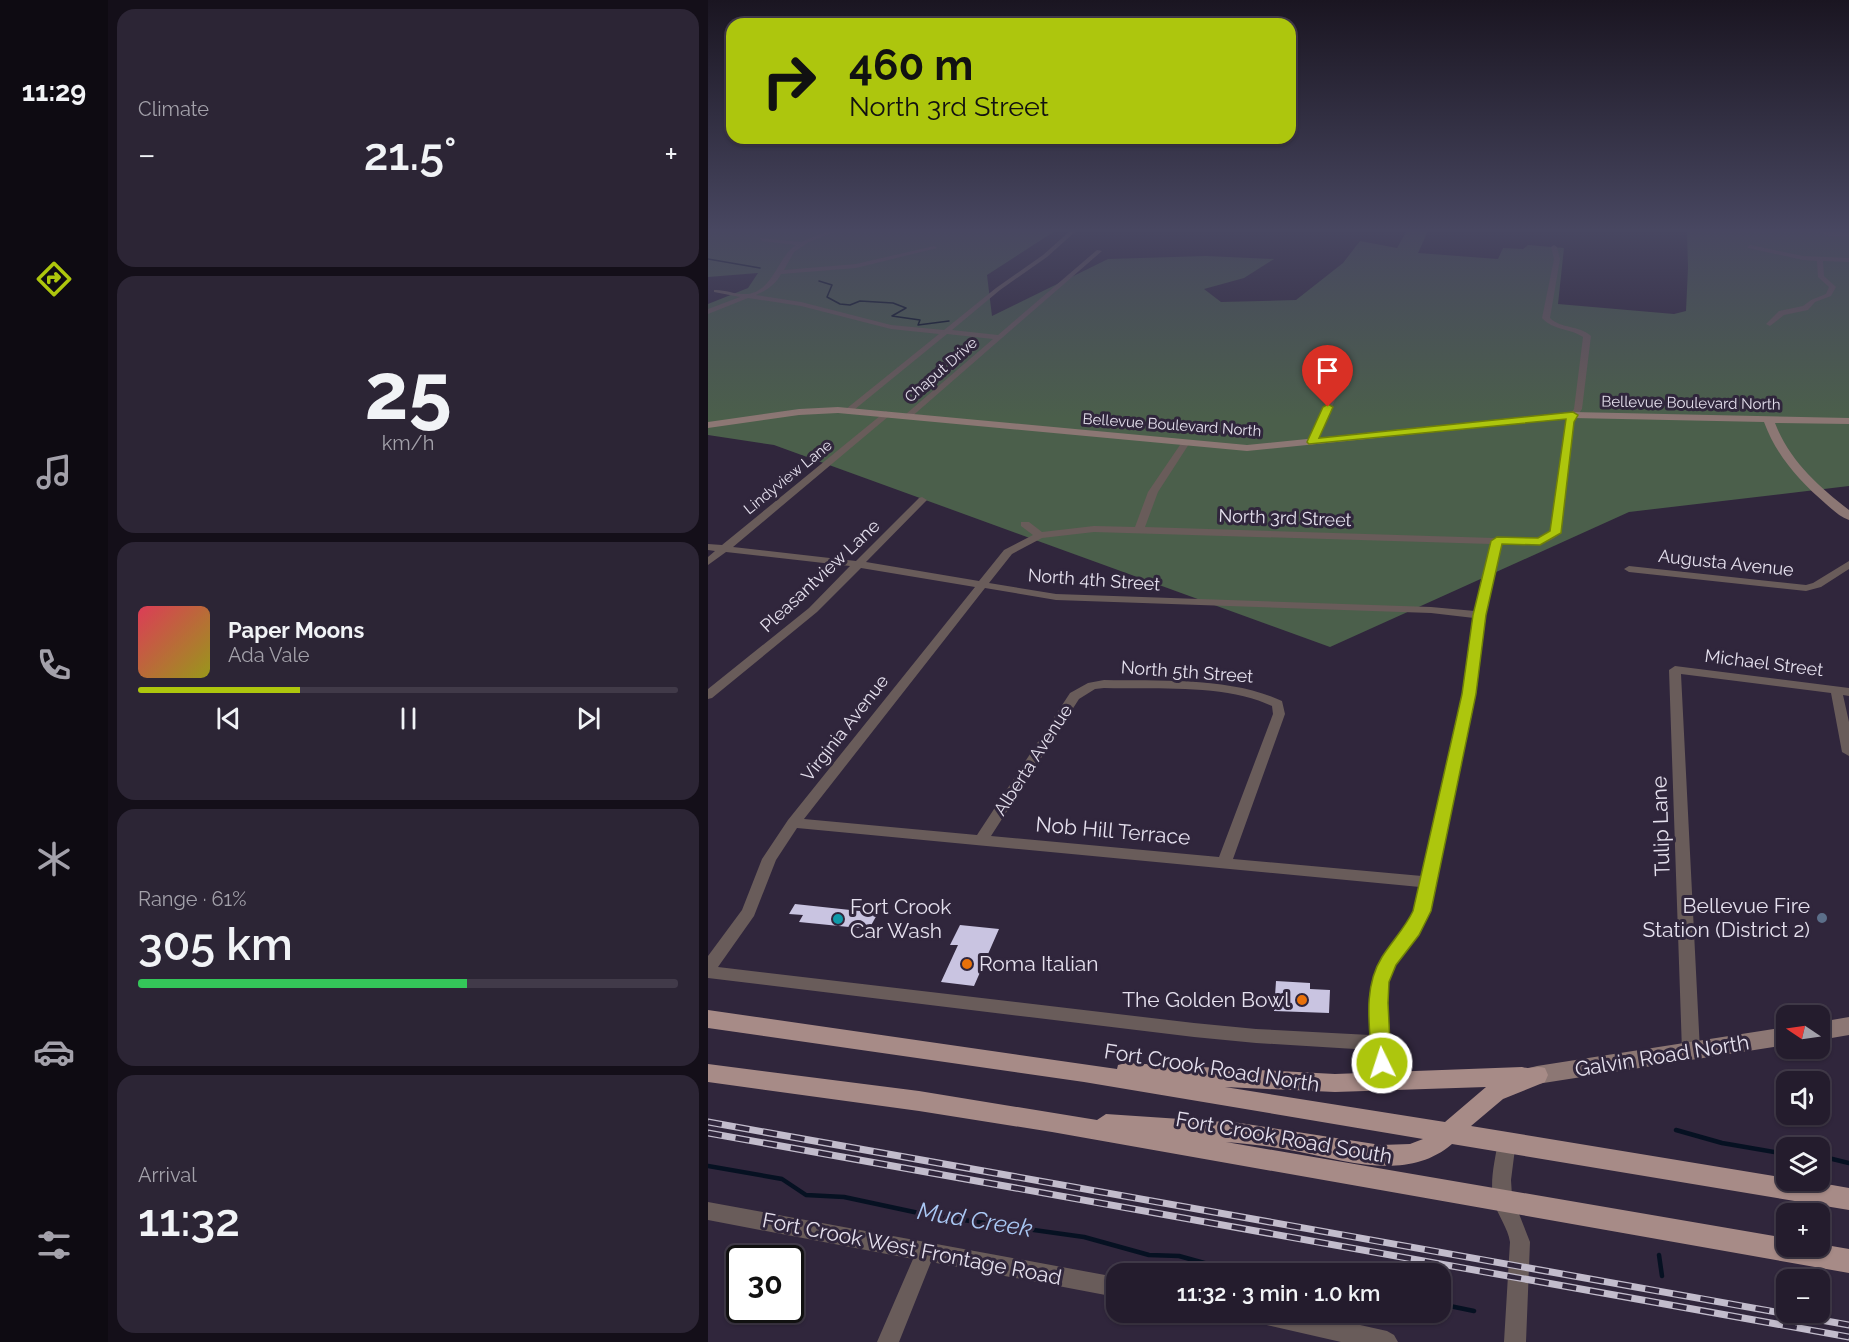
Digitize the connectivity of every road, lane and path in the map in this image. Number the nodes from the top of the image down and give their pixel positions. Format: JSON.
{"nodes":[{"id":1,"x":734,"y":294,"type":"edge"},
{"id":2,"x":755,"y":294,"type":"edge"},
{"id":3,"x":992,"y":294,"type":"edge"},
{"id":4,"x":1050,"y":294,"type":"edge"},
{"id":5,"x":1551,"y":294,"type":"edge"},
{"id":6,"x":1829,"y":294,"type":"edge"},
{"id":7,"x":751,"y":296,"type":"junction"},
{"id":8,"x":708,"y":312,"type":"edge"},
{"id":9,"x":1018,"y":322,"type":"junction"},
{"id":10,"x":1027,"y":323,"type":"dead end"},
{"id":11,"x":1770,"y":324,"type":"dead end"},
{"id":12,"x":944,"y":332,"type":"junction"},
{"id":13,"x":999,"y":337,"type":"junction"},
{"id":14,"x":1336,"y":389,"type":"dead end"},
{"id":15,"x":849,"y":411,"type":"junction"},
{"id":16,"x":886,"y":414,"type":"junction"},
{"id":17,"x":1573,"y":415,"type":"junction"},
{"id":18,"x":909,"y":416,"type":"junction"},
{"id":19,"x":1769,"y":420,"type":"junction"},
{"id":20,"x":1849,"y":422,"type":"edge"},
{"id":21,"x":708,"y":425,"type":"edge"},
{"id":22,"x":1312,"y":442,"type":"junction"},
{"id":23,"x":1185,"y":444,"type":"junction"},
{"id":24,"x":922,"y":500,"type":"dead end"},
{"id":25,"x":1848,"y":514,"type":"edge"},
{"id":26,"x":1025,"y":524,"type":"dead end"},
{"id":27,"x":1139,"y":530,"type":"junction"},
{"id":28,"x":1040,"y":535,"type":"junction"},
{"id":29,"x":1497,"y":541,"type":"junction"},
{"id":30,"x":708,"y":547,"type":"edge"},
{"id":31,"x":723,"y":549,"type":"junction"},
{"id":32,"x":708,"y":562,"type":"edge"},
{"id":33,"x":856,"y":564,"type":"junction"},
{"id":34,"x":1849,"y":564,"type":"edge"},
{"id":35,"x":1629,"y":569,"type":"dead end"},
{"id":36,"x":981,"y":584,"type":"junction"},
{"id":37,"x":1480,"y":615,"type":"junction"},
{"id":38,"x":1676,"y":670,"type":"joint"},
{"id":39,"x":1092,"y":686,"type":"joint"},
{"id":40,"x":1842,"y":691,"type":"edge"},
{"id":41,"x":708,"y":695,"type":"edge"},
{"id":42,"x":1849,"y":752,"type":"edge"},
{"id":43,"x":793,"y":823,"type":"junction"},
{"id":44,"x":981,"y":841,"type":"junction"},
{"id":45,"x":1224,"y":862,"type":"junction"},
{"id":46,"x":1429,"y":882,"type":"junction"},
{"id":47,"x":708,"y":970,"type":"edge"},
{"id":48,"x":708,"y":1019,"type":"edge"},
{"id":49,"x":1849,"y":1026,"type":"edge"},
{"id":50,"x":1830,"y":1029,"type":"edge"},
{"id":51,"x":1776,"y":1038,"type":"edge"},
{"id":52,"x":1379,"y":1043,"type":"junction"},
{"id":53,"x":1691,"y":1051,"type":"junction"},
{"id":54,"x":1045,"y":1068,"type":"junction"},
{"id":55,"x":708,"y":1073,"type":"edge"},
{"id":56,"x":1537,"y":1075,"type":"junction"},
{"id":57,"x":1384,"y":1082,"type":"junction"},
{"id":58,"x":1052,"y":1122,"type":"junction"},
{"id":59,"x":1451,"y":1132,"type":"junction"},
{"id":60,"x":1507,"y":1141,"type":"junction"},
{"id":61,"x":1849,"y":1199,"type":"edge"},
{"id":62,"x":1504,"y":1203,"type":"junction"},
{"id":63,"x":708,"y":1211,"type":"edge"},
{"id":64,"x":926,"y":1251,"type":"junction"},
{"id":65,"x":1849,"y":1262,"type":"edge"},
{"id":66,"x":1106,"y":1285,"type":"edge"},
{"id":67,"x":1303,"y":1323,"type":"edge"},
{"id":68,"x":888,"y":1342,"type":"edge"},
{"id":69,"x":1387,"y":1342,"type":"edge"},
{"id":70,"x":1515,"y":1342,"type":"edge"}],
"edges":[{"from":1,"to":7,"type":"street"},
{"from":2,"to":7,"type":"street"},
{"from":3,"to":12,"type":"street"},
{"from":4,"to":9,"type":"street","name":"Chaput Drive"},
{"from":5,"to":17,"type":"street"},
{"from":6,"to":11,"type":"street"},
{"from":7,"to":8,"type":"street"},
{"from":7,"to":12,"type":"street"},
{"from":9,"to":10,"type":"street"},
{"from":9,"to":13,"type":"street","name":"Chaput Drive"},
{"from":12,"to":13,"type":"street"},
{"from":12,"to":15,"type":"street"},
{"from":13,"to":18,"type":"street","name":"Chaput Drive"},
{"from":14,"to":22,"type":"street"},
{"from":15,"to":16,"type":"main road","name":"Bellevue Boulevard North"},
{"from":15,"to":21,"type":"main road","name":"Bellevue Boulevard North"},
{"from":16,"to":18,"type":"main road","name":"Bellevue Boulevard North"},
{"from":16,"to":31,"type":"street","name":"Lindyview Lane"},
{"from":17,"to":19,"type":"main road","name":"Bellevue Boulevard North"},
{"from":17,"to":22,"type":"main road","name":"Bellevue Boulevard North"},
{"from":17,"to":29,"type":"street","name":"North 3rd Street"},
{"from":18,"to":23,"type":"main road","name":"Bellevue Boulevard North"},
{"from":19,"to":20,"type":"main road","name":"Bellevue Boulevard North"},
{"from":19,"to":25,"type":"main road"},
{"from":22,"to":23,"type":"main road","name":"Bellevue Boulevard North"},
{"from":23,"to":27,"type":"street"},
{"from":24,"to":33,"type":"street","name":"Pleasantview Lane"},
{"from":26,"to":28,"type":"street"},
{"from":27,"to":28,"type":"street","name":"North 3rd Street"},
{"from":27,"to":29,"type":"street","name":"North 3rd Street"},
{"from":28,"to":36,"type":"street","name":"Virginia Avenue"},
{"from":29,"to":37,"type":"street"},
{"from":30,"to":31,"type":"street","name":"North 4th Street"},
{"from":31,"to":32,"type":"street","name":"Lindyview Lane"},
{"from":31,"to":33,"type":"street","name":"North 4th Street"},
{"from":33,"to":36,"type":"street","name":"North 4th Street"},
{"from":33,"to":41,"type":"street","name":"Pleasantview Lane"},
{"from":34,"to":35,"type":"street","name":"Augusta Avenue"},
{"from":36,"to":37,"type":"street","name":"North 4th Street"},
{"from":36,"to":43,"type":"street","name":"Virginia Avenue"},
{"from":37,"to":46,"type":"street"},
{"from":38,"to":40,"type":"street","name":"Michael Street"},
{"from":38,"to":53,"type":"street","name":"Tulip Lane"},
{"from":39,"to":44,"type":"street","name":"Alberta Avenue"},
{"from":39,"to":45,"type":"street","name":"North 5th Street"},
{"from":40,"to":42,"type":"street"},
{"from":43,"to":44,"type":"street","name":"Nob Hill Terrace"},
{"from":43,"to":47,"type":"street","name":"Virginia Avenue"},
{"from":44,"to":45,"type":"street","name":"Nob Hill Terrace"},
{"from":45,"to":46,"type":"street","name":"Nob Hill Terrace"},
{"from":46,"to":52,"type":"street"},
{"from":47,"to":52,"type":"street"},
{"from":48,"to":54,"type":"main road","name":"Fort Crook Road North"},
{"from":49,"to":50,"type":"main road"},
{"from":51,"to":53,"type":"main road","name":"Galvin Road North"},
{"from":52,"to":57,"type":"street"},
{"from":53,"to":56,"type":"main road","name":"Galvin Road North"},
{"from":54,"to":57,"type":"main road"},
{"from":54,"to":59,"type":"main road","name":"Fort Crook Road North"},
{"from":55,"to":58,"type":"main road","name":"Fort Crook Road South"},
{"from":56,"to":57,"type":"main road"},
{"from":56,"to":59,"type":"main road"},
{"from":58,"to":59,"type":"main road"},
{"from":58,"to":62,"type":"main road","name":"Fort Crook Road South"},
{"from":59,"to":60,"type":"main road","name":"Fort Crook Road North"},
{"from":60,"to":61,"type":"main road","name":"Fort Crook Road North"},
{"from":60,"to":62,"type":"street"},
{"from":62,"to":65,"type":"main road","name":"Fort Crook Road South"},
{"from":62,"to":70,"type":"street"},
{"from":63,"to":64,"type":"street","name":"Fort Crook West Frontage Road"},
{"from":64,"to":66,"type":"street","name":"Fort Crook West Frontage Road"},
{"from":64,"to":68,"type":"street"},
{"from":67,"to":69,"type":"street"}]}
